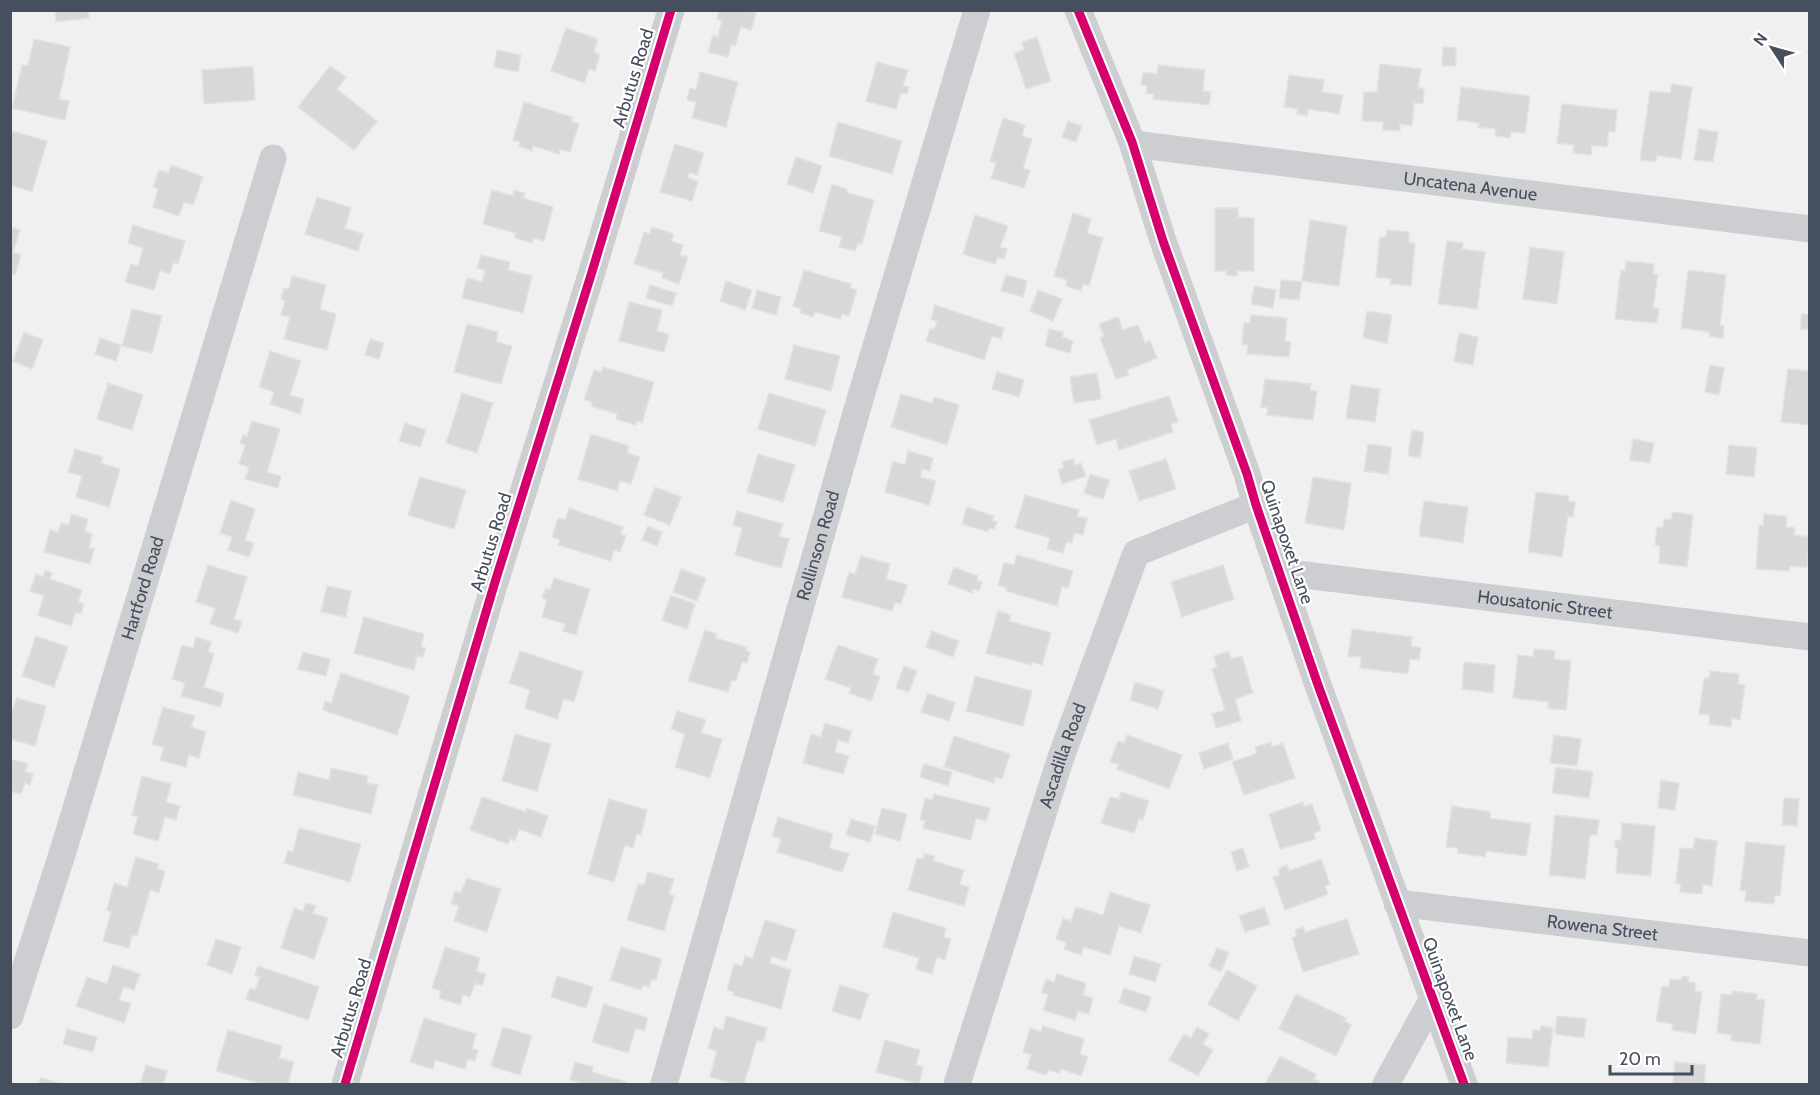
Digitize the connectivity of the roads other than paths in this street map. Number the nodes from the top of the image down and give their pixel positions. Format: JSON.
{"nodes":[{"id":1,"x":671,"y":10,"type":"edge"},
{"id":2,"x":977,"y":10,"type":"edge"},
{"id":3,"x":1078,"y":10,"type":"edge"},
{"id":4,"x":1132,"y":144,"type":"junction"},
{"id":5,"x":273,"y":158,"type":"dead end"},
{"id":6,"x":1809,"y":229,"type":"edge"},
{"id":7,"x":1256,"y":505,"type":"junction"},
{"id":8,"x":1280,"y":572,"type":"junction"},
{"id":9,"x":1809,"y":638,"type":"edge"},
{"id":10,"x":1397,"y":903,"type":"junction"},
{"id":11,"x":1809,"y":953,"type":"edge"},
{"id":12,"x":1432,"y":1000,"type":"junction"},
{"id":13,"x":10,"y":1016,"type":"edge"},
{"id":14,"x":345,"y":1084,"type":"edge"},
{"id":15,"x":664,"y":1084,"type":"edge"},
{"id":16,"x":957,"y":1084,"type":"edge"},
{"id":17,"x":1386,"y":1084,"type":"edge"},
{"id":18,"x":1464,"y":1084,"type":"edge"}],
"edges":[{"from":1,"to":14,"type":"street","name":"Arbutus Road"},
{"from":2,"to":15,"type":"street","name":"Rollinson Road"},
{"from":3,"to":4,"type":"street","name":"Quinapoxet Lane"},
{"from":4,"to":6,"type":"street","name":"Uncatena Avenue"},
{"from":4,"to":7,"type":"street","name":"Quinapoxet Lane"},
{"from":5,"to":13,"type":"street","name":"Hartford Road"},
{"from":7,"to":8,"type":"street","name":"Quinapoxet Lane"},
{"from":7,"to":16,"type":"street","name":"Ascadilla Road"},
{"from":8,"to":9,"type":"street","name":"Housatonic Street"},
{"from":8,"to":10,"type":"street","name":"Quinapoxet Lane"},
{"from":10,"to":11,"type":"street","name":"Rowena Street"},
{"from":10,"to":12,"type":"street","name":"Quinapoxet Lane"},
{"from":12,"to":17,"type":"street"},
{"from":12,"to":18,"type":"street","name":"Quinapoxet Lane"}]}
